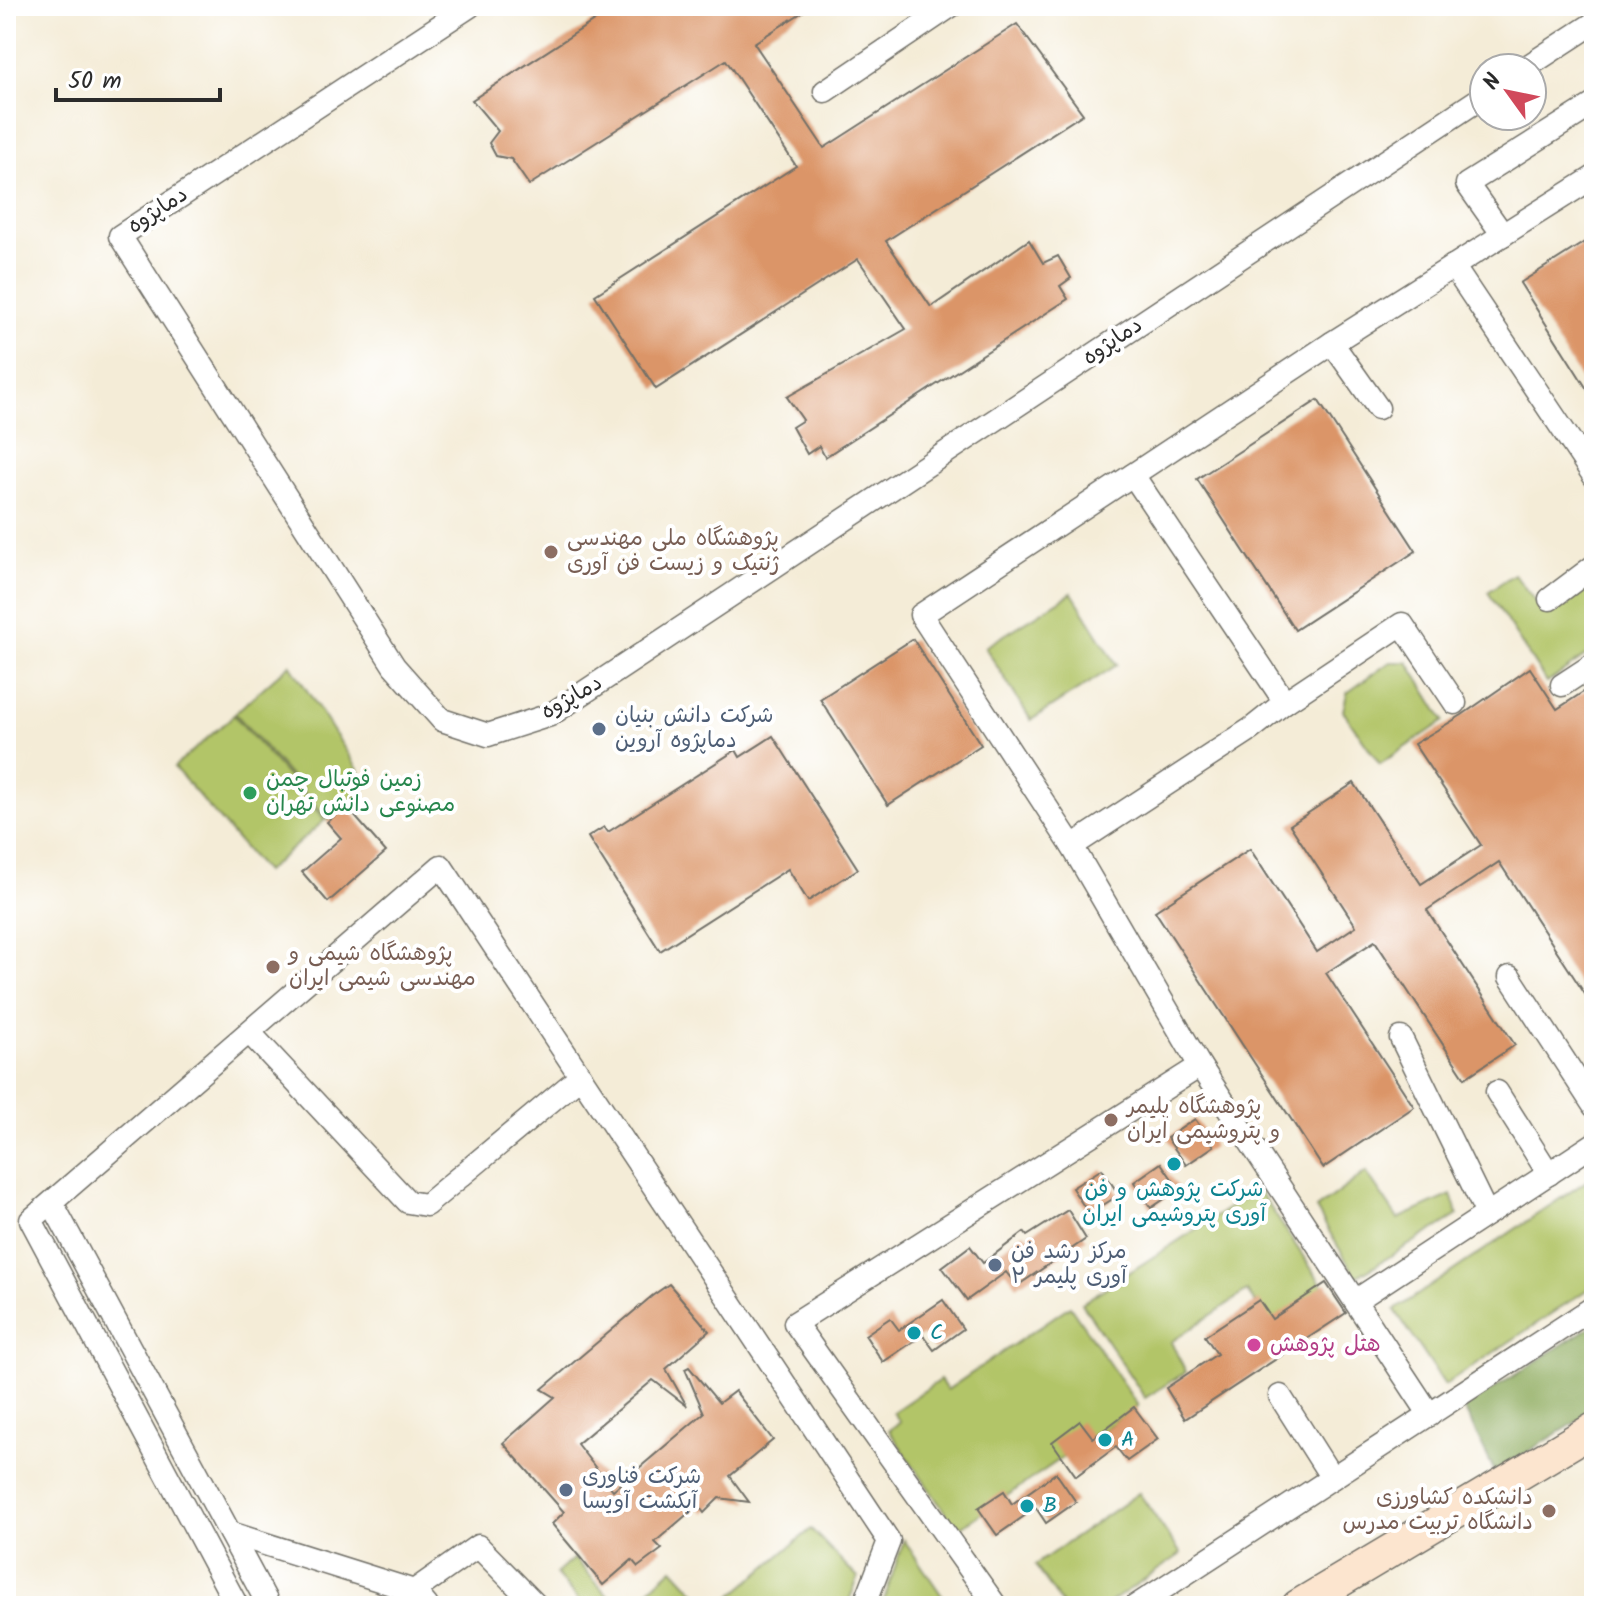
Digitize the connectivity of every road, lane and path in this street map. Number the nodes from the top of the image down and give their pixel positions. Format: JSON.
{"nodes":[{"id":1,"x":470,"y":6,"type":"edge"},
{"id":2,"x":951,"y":6,"type":"edge"},
{"id":3,"x":1594,"y":23,"type":"edge"},
{"id":4,"x":1548,"y":53,"type":"edge"},
{"id":5,"x":825,"y":91,"type":"dead end"},
{"id":6,"x":1594,"y":104,"type":"edge"},
{"id":7,"x":1468,"y":107,"type":"edge"},
{"id":8,"x":1594,"y":177,"type":"edge"},
{"id":9,"x":1503,"y":235,"type":"junction"},
{"id":10,"x":1453,"y":266,"type":"junction"},
{"id":11,"x":1332,"y":343,"type":"junction"},
{"id":12,"x":1378,"y":408,"type":"dead end"},
{"id":13,"x":1133,"y":475,"type":"junction"},
{"id":14,"x":1594,"y":476,"type":"edge"},
{"id":15,"x":1594,"y":566,"type":"edge"},
{"id":16,"x":1550,"y":599,"type":"dead end"},
{"id":17,"x":1594,"y":664,"type":"edge"},
{"id":18,"x":1562,"y":685,"type":"dead end"},
{"id":19,"x":1285,"y":702,"type":"junction"},
{"id":20,"x":1455,"y":703,"type":"dead end"},
{"id":21,"x":1072,"y":846,"type":"junction"},
{"id":22,"x":1510,"y":977,"type":"dead end"},
{"id":23,"x":249,"y":1032,"type":"junction"},
{"id":24,"x":1401,"y":1038,"type":"dead end"},
{"id":25,"x":1200,"y":1066,"type":"junction"},
{"id":26,"x":581,"y":1076,"type":"junction"},
{"id":27,"x":1497,"y":1092,"type":"dead end"},
{"id":28,"x":1594,"y":1106,"type":"edge"},
{"id":29,"x":1594,"y":1144,"type":"edge"},
{"id":30,"x":1549,"y":1174,"type":"junction"},
{"id":31,"x":52,"y":1203,"type":"junction"},
{"id":32,"x":1487,"y":1214,"type":"junction"},
{"id":33,"x":1355,"y":1301,"type":"junction"},
{"id":34,"x":1594,"y":1307,"type":"edge"},
{"id":35,"x":1280,"y":1396,"type":"dead end"},
{"id":36,"x":1430,"y":1415,"type":"junction"},
{"id":37,"x":1594,"y":1429,"type":"edge"},
{"id":38,"x":1332,"y":1478,"type":"junction"},
{"id":39,"x":230,"y":1533,"type":"junction"},
{"id":40,"x":420,"y":1599,"type":"edge"},
{"id":41,"x":237,"y":1606,"type":"edge"},
{"id":42,"x":269,"y":1606,"type":"edge"},
{"id":43,"x":537,"y":1606,"type":"edge"},
{"id":44,"x":864,"y":1606,"type":"edge"},
{"id":45,"x":996,"y":1606,"type":"edge"},
{"id":46,"x":1136,"y":1606,"type":"edge"},
{"id":47,"x":1298,"y":1606,"type":"edge"}],
"edges":[{"from":1,"to":7,"type":"street","name":"دماپژوه"},
{"from":2,"to":5,"type":"street"},
{"from":3,"to":4,"type":"street"},
{"from":6,"to":9,"type":"street"},
{"from":8,"to":9,"type":"street"},
{"from":9,"to":10,"type":"street"},
{"from":10,"to":11,"type":"street"},
{"from":10,"to":14,"type":"street"},
{"from":11,"to":12,"type":"street"},
{"from":11,"to":13,"type":"street"},
{"from":13,"to":19,"type":"street"},
{"from":13,"to":21,"type":"street"},
{"from":15,"to":16,"type":"street"},
{"from":17,"to":18,"type":"street"},
{"from":19,"to":20,"type":"street"},
{"from":19,"to":21,"type":"street"},
{"from":21,"to":25,"type":"street"},
{"from":22,"to":28,"type":"street"},
{"from":23,"to":26,"type":"street"},
{"from":23,"to":26,"type":"street"},
{"from":23,"to":31,"type":"street"},
{"from":24,"to":32,"type":"street"},
{"from":25,"to":33,"type":"street"},
{"from":25,"to":45,"type":"street"},
{"from":26,"to":44,"type":"street"},
{"from":27,"to":30,"type":"street"},
{"from":29,"to":30,"type":"street"},
{"from":30,"to":32,"type":"street"},
{"from":31,"to":39,"type":"street"},
{"from":31,"to":41,"type":"street"},
{"from":32,"to":33,"type":"street"},
{"from":33,"to":36,"type":"street"},
{"from":34,"to":36,"type":"street"},
{"from":35,"to":38,"type":"street"},
{"from":36,"to":38,"type":"street"},
{"from":37,"to":47,"type":"street"},
{"from":38,"to":46,"type":"street"},
{"from":39,"to":40,"type":"street"},
{"from":39,"to":42,"type":"street"},
{"from":40,"to":43,"type":"street"}]}
